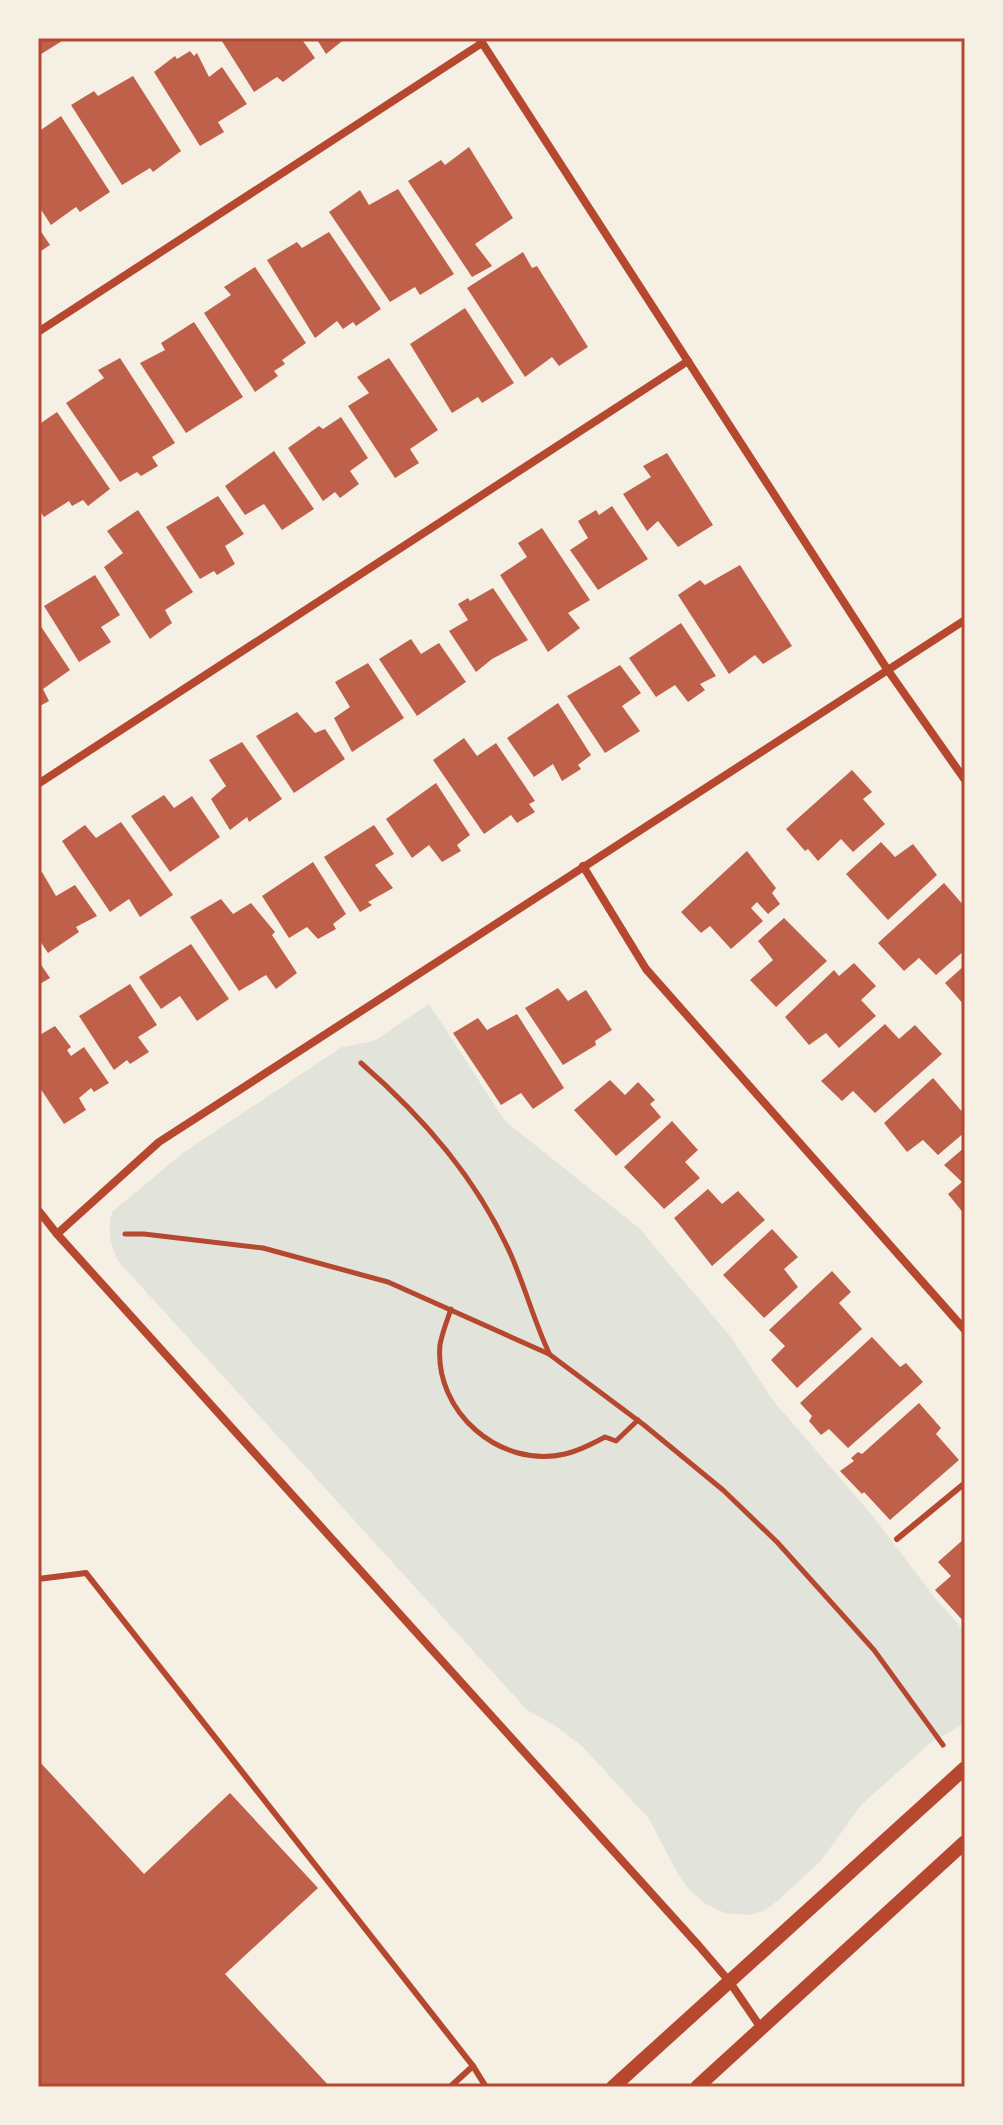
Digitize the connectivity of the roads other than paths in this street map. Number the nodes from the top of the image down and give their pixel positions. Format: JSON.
{"nodes":[{"id":1,"x":480,"y":40,"type":"edge"},
{"id":2,"x":38,"y":332,"type":"edge"},
{"id":3,"x":688,"y":361,"type":"junction"},
{"id":4,"x":965,"y":620,"type":"edge"},
{"id":5,"x":887,"y":669,"type":"junction"},
{"id":6,"x":965,"y":780,"type":"edge"},
{"id":7,"x":38,"y":784,"type":"edge"},
{"id":8,"x":583,"y":866,"type":"junction"},
{"id":9,"x":38,"y":1210,"type":"edge"},
{"id":10,"x":57,"y":1234,"type":"junction"},
{"id":11,"x":965,"y":1330,"type":"edge"},
{"id":12,"x":965,"y":1483,"type":"edge"},
{"id":13,"x":897,"y":1539,"type":"dead end"},
{"id":14,"x":38,"y":1579,"type":"edge"},
{"id":15,"x":965,"y":1768,"type":"edge"},
{"id":16,"x":965,"y":1842,"type":"edge"},
{"id":17,"x":729,"y":1981,"type":"junction"},
{"id":18,"x":761,"y":2028,"type":"junction"},
{"id":19,"x":473,"y":2066,"type":"junction"},
{"id":20,"x":450,"y":2087,"type":"edge"},
{"id":21,"x":486,"y":2087,"type":"edge"},
{"id":22,"x":613,"y":2087,"type":"edge"},
{"id":23,"x":697,"y":2087,"type":"edge"}],
"edges":[{"from":1,"to":2,"type":"street"},
{"from":1,"to":3,"type":"street"},
{"from":3,"to":5,"type":"street"},
{"from":3,"to":7,"type":"street"},
{"from":4,"to":5,"type":"street"},
{"from":5,"to":6,"type":"street"},
{"from":5,"to":8,"type":"street"},
{"from":8,"to":10,"type":"street"},
{"from":8,"to":11,"type":"street"},
{"from":9,"to":10,"type":"street"},
{"from":10,"to":17,"type":"street"},
{"from":12,"to":13,"type":"lane"},
{"from":14,"to":19,"type":"lane"},
{"from":15,"to":17,"type":"street"},
{"from":16,"to":18,"type":"street"},
{"from":17,"to":18,"type":"street"},
{"from":17,"to":22,"type":"street"},
{"from":18,"to":23,"type":"street"},
{"from":19,"to":20,"type":"lane"},
{"from":19,"to":21,"type":"lane"}]}
